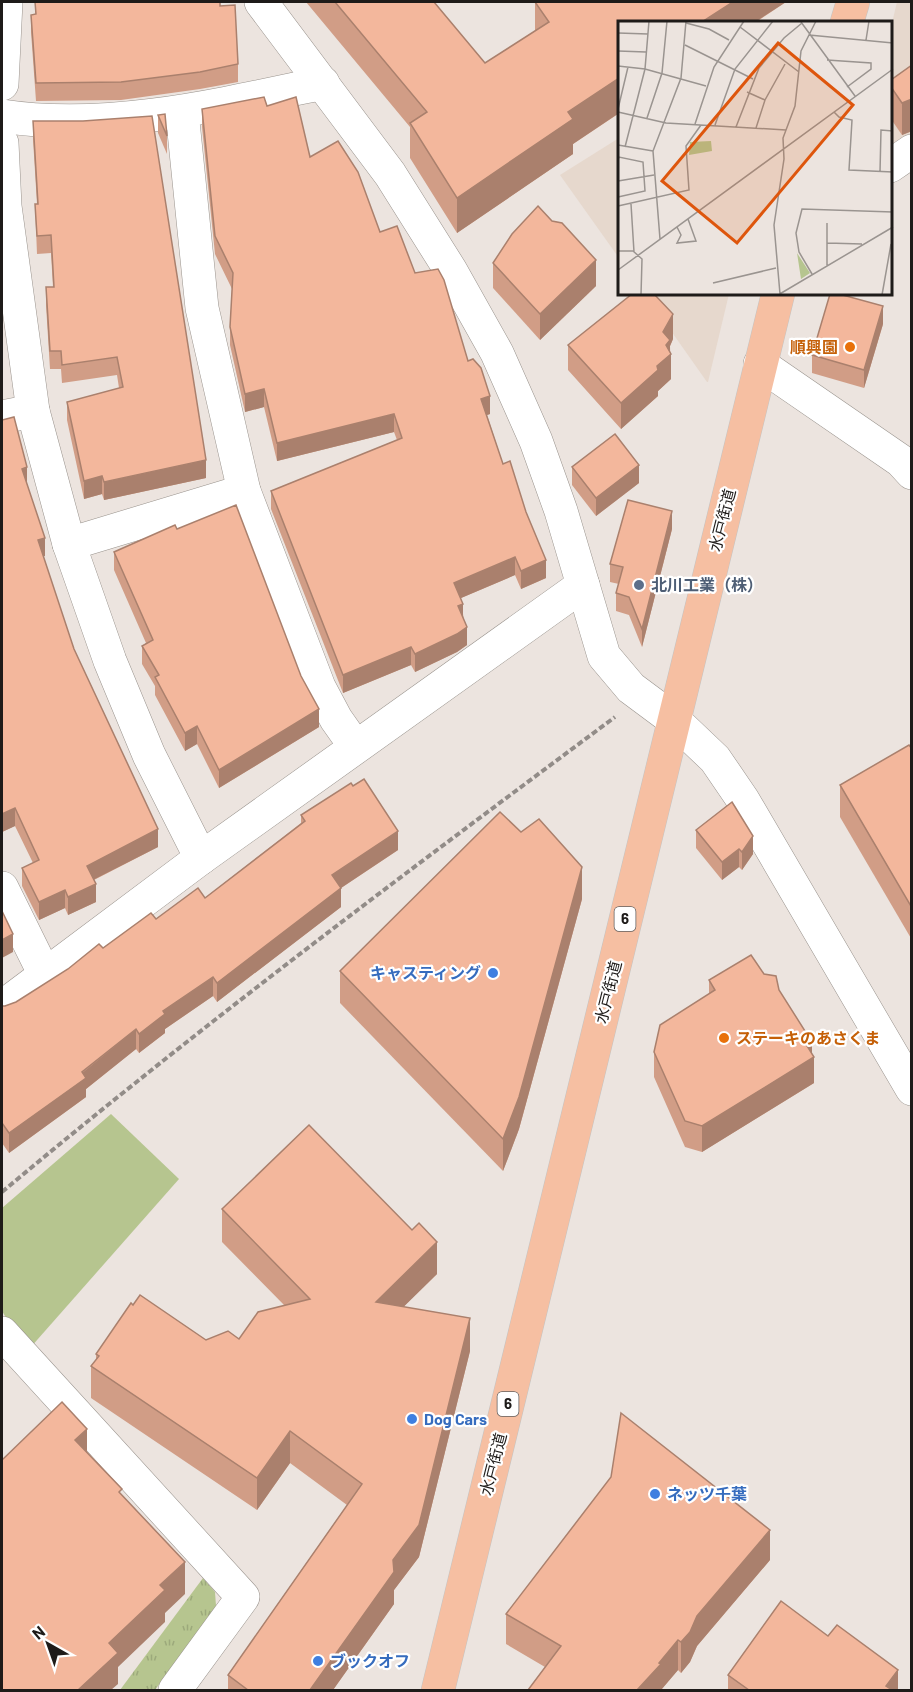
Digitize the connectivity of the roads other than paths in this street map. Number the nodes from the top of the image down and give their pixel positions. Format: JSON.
{"nodes":[{"id":1,"x":6,"y":2,"type":"edge"},
{"id":2,"x":261,"y":2,"type":"edge"},
{"id":3,"x":853,"y":2,"type":"edge"},
{"id":4,"x":847,"y":21,"type":"edge"},
{"id":5,"x":322,"y":83,"type":"junction"},
{"id":6,"x":2,"y":84,"type":"edge"},
{"id":7,"x":182,"y":112,"type":"junction"},
{"id":8,"x":2,"y":116,"type":"edge"},
{"id":9,"x":2,"y":143,"type":"edge"},
{"id":10,"x":912,"y":150,"type":"edge"},
{"id":11,"x":892,"y":165,"type":"edge"},
{"id":12,"x":777,"y":296,"type":"edge"},
{"id":13,"x":760,"y":364,"type":"junction"},
{"id":14,"x":33,"y":411,"type":"junction"},
{"id":15,"x":2,"y":417,"type":"edge"},
{"id":16,"x":912,"y":473,"type":"edge"},
{"id":17,"x":244,"y":491,"type":"junction"},
{"id":18,"x":69,"y":544,"type":"junction"},
{"id":19,"x":583,"y":585,"type":"junction"},
{"id":20,"x":674,"y":720,"type":"junction"},
{"id":21,"x":356,"y":746,"type":"junction"},
{"id":22,"x":201,"y":858,"type":"junction"},
{"id":23,"x":2,"y":888,"type":"edge"},
{"id":24,"x":45,"y":975,"type":"junction"},
{"id":25,"x":2,"y":1007,"type":"edge"},
{"id":26,"x":912,"y":1089,"type":"edge"},
{"id":27,"x":2,"y":1333,"type":"edge"},
{"id":28,"x":175,"y":1690,"type":"edge"},
{"id":29,"x":438,"y":1690,"type":"edge"}],
"edges":[{"from":1,"to":6,"type":"street"},
{"from":2,"to":5,"type":"street"},
{"from":3,"to":4,"type":"highway"},
{"from":5,"to":7,"type":"street"},
{"from":5,"to":19,"type":"street"},
{"from":7,"to":8,"type":"street"},
{"from":7,"to":17,"type":"street"},
{"from":9,"to":14,"type":"street"},
{"from":10,"to":11,"type":"street"},
{"from":12,"to":13,"type":"highway","name":"水戸街道","number":"6"},
{"from":13,"to":16,"type":"street"},
{"from":13,"to":20,"type":"highway","name":"水戸街道","number":"6"},
{"from":14,"to":15,"type":"street"},
{"from":14,"to":18,"type":"street"},
{"from":17,"to":18,"type":"street"},
{"from":17,"to":21,"type":"street"},
{"from":18,"to":22,"type":"street"},
{"from":19,"to":20,"type":"street"},
{"from":19,"to":21,"type":"street"},
{"from":20,"to":26,"type":"street"},
{"from":20,"to":29,"type":"highway","name":"水戸街道","number":"6"},
{"from":21,"to":22,"type":"street"},
{"from":22,"to":24,"type":"street"},
{"from":23,"to":24,"type":"street"},
{"from":24,"to":25,"type":"street"},
{"from":27,"to":28,"type":"street"}]}
